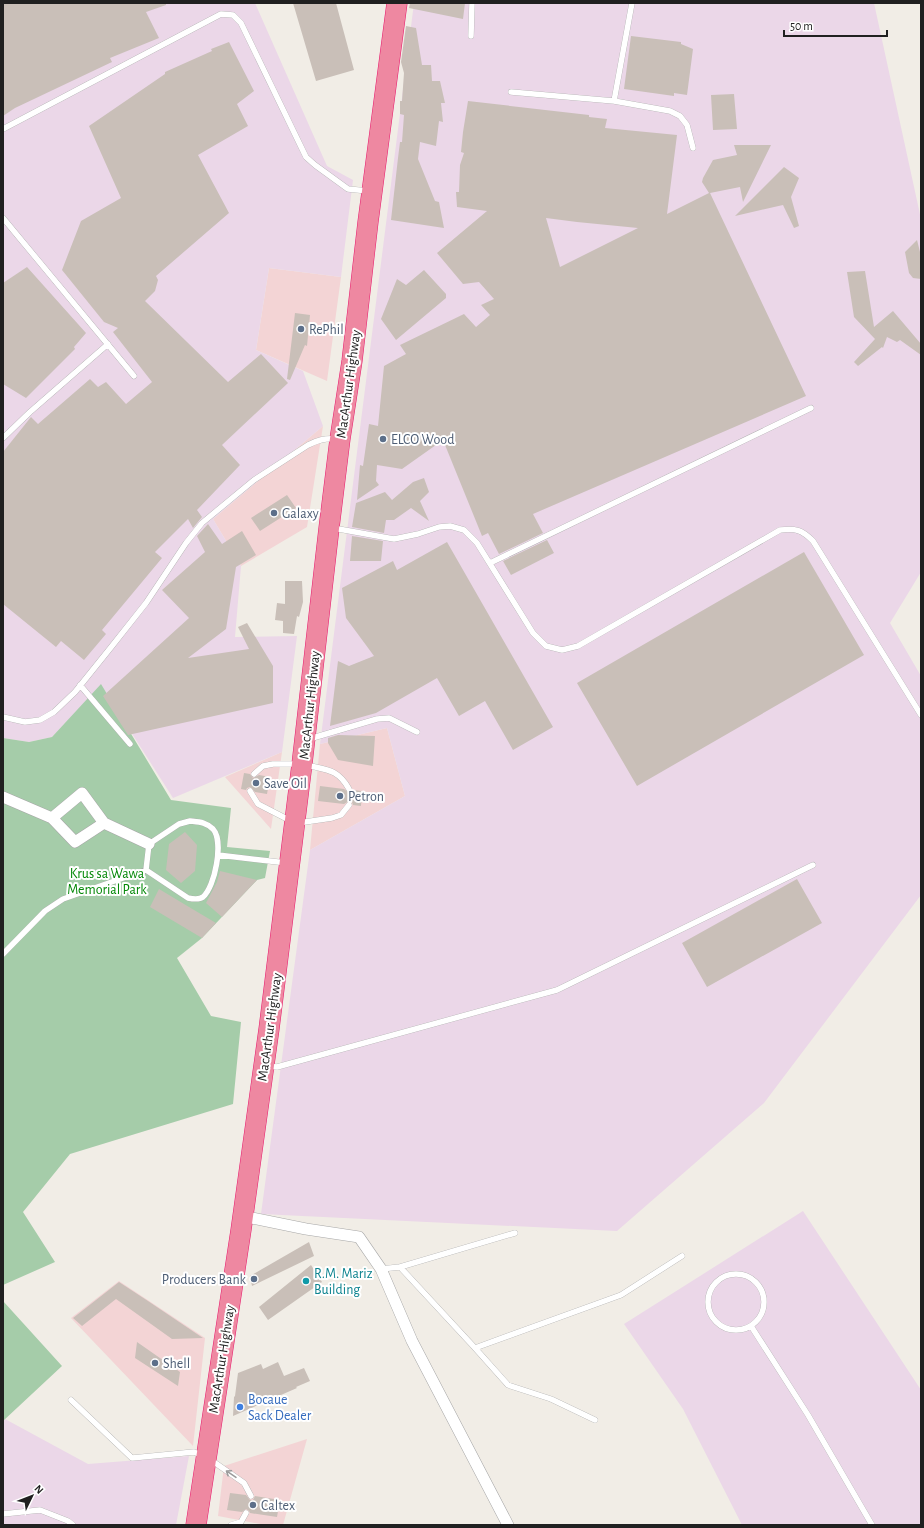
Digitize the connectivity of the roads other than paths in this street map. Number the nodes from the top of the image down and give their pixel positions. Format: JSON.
{"nodes":[{"id":1,"x":397,"y":3,"type":"edge"},
{"id":2,"x":472,"y":3,"type":"edge"},
{"id":3,"x":632,"y":3,"type":"edge"},
{"id":4,"x":471,"y":36,"type":"dead end"},
{"id":5,"x":511,"y":92,"type":"dead end"},
{"id":6,"x":614,"y":101,"type":"junction"},
{"id":7,"x":3,"y":129,"type":"edge"},
{"id":8,"x":693,"y":148,"type":"dead end"},
{"id":9,"x":372,"y":192,"type":"junction"},
{"id":10,"x":3,"y":218,"type":"edge"},
{"id":11,"x":108,"y":344,"type":"junction"},
{"id":12,"x":134,"y":376,"type":"dead end"},
{"id":13,"x":811,"y":408,"type":"dead end"},
{"id":14,"x":3,"y":438,"type":"edge"},
{"id":15,"x":340,"y":439,"type":"junction"},
{"id":16,"x":329,"y":528,"type":"junction"},
{"id":17,"x":490,"y":563,"type":"junction"},
{"id":18,"x":80,"y":686,"type":"junction"},
{"id":19,"x":921,"y":715,"type":"edge"},
{"id":20,"x":3,"y":717,"type":"edge"},
{"id":21,"x":417,"y":732,"type":"dead end"},
{"id":22,"x":305,"y":740,"type":"junction"},
{"id":23,"x":130,"y":744,"type":"dead end"},
{"id":24,"x":302,"y":764,"type":"junction"},
{"id":25,"x":254,"y":774,"type":"dead end"},
{"id":26,"x":349,"y":789,"type":"dead end"},
{"id":27,"x":250,"y":791,"type":"dead end"},
{"id":28,"x":3,"y":797,"type":"edge"},
{"id":29,"x":349,"y":805,"type":"dead end"},
{"id":30,"x":52,"y":818,"type":"junction"},
{"id":31,"x":104,"y":823,"type":"junction"},
{"id":32,"x":295,"y":823,"type":"junction"},
{"id":33,"x":149,"y":844,"type":"junction"},
{"id":34,"x":218,"y":855,"type":"junction"},
{"id":35,"x":290,"y":863,"type":"junction"},
{"id":36,"x":813,"y":865,"type":"dead end"},
{"id":37,"x":146,"y":870,"type":"junction"},
{"id":38,"x":3,"y":954,"type":"edge"},
{"id":39,"x":264,"y":1065,"type":"junction"},
{"id":40,"x":242,"y":1216,"type":"junction"},
{"id":41,"x":515,"y":1233,"type":"dead end"},
{"id":42,"x":682,"y":1256,"type":"dead end"},
{"id":43,"x":400,"y":1267,"type":"junction"},
{"id":44,"x":381,"y":1269,"type":"junction"},
{"id":45,"x":751,"y":1326,"type":"junction"},
{"id":46,"x":475,"y":1348,"type":"junction"},
{"id":47,"x":72,"y":1400,"type":"dead end"},
{"id":48,"x":595,"y":1420,"type":"dead end"},
{"id":49,"x":207,"y":1457,"type":"junction"},
{"id":50,"x":251,"y":1496,"type":"dead end"},
{"id":51,"x":246,"y":1513,"type":"dead end"},
{"id":52,"x":3,"y":1514,"type":"edge"},
{"id":53,"x":73,"y":1525,"type":"edge"},
{"id":54,"x":196,"y":1525,"type":"edge"},
{"id":55,"x":231,"y":1525,"type":"edge"},
{"id":56,"x":508,"y":1525,"type":"edge"},
{"id":57,"x":872,"y":1525,"type":"edge"}],
"edges":[{"from":1,"to":9,"type":"highway","name":"MacArthur Highway"},
{"from":2,"to":4,"type":"lane"},
{"from":3,"to":6,"type":"lane"},
{"from":5,"to":6,"type":"lane"},
{"from":6,"to":8,"type":"lane"},
{"from":7,"to":9,"type":"lane"},
{"from":9,"to":15,"type":"highway","name":"MacArthur Highway"},
{"from":10,"to":11,"type":"lane"},
{"from":11,"to":12,"type":"lane"},
{"from":11,"to":14,"type":"lane"},
{"from":13,"to":17,"type":"lane"},
{"from":15,"to":16,"type":"highway","name":"MacArthur Highway"},
{"from":15,"to":18,"type":"lane"},
{"from":16,"to":17,"type":"lane"},
{"from":16,"to":22,"type":"highway","name":"MacArthur Highway"},
{"from":17,"to":19,"type":"lane"},
{"from":18,"to":20,"type":"lane"},
{"from":18,"to":23,"type":"lane"},
{"from":21,"to":22,"type":"lane"},
{"from":22,"to":24,"type":"highway","name":"MacArthur Highway"},
{"from":24,"to":25,"type":"lane"},
{"from":24,"to":26,"type":"lane"},
{"from":24,"to":32,"type":"highway","name":"MacArthur Highway"},
{"from":27,"to":32,"type":"lane"},
{"from":28,"to":30,"type":"street"},
{"from":29,"to":32,"type":"lane"},
{"from":30,"to":31,"type":"street"},
{"from":30,"to":31,"type":"street"},
{"from":31,"to":33,"type":"street"},
{"from":32,"to":35,"type":"highway","name":"MacArthur Highway"},
{"from":33,"to":34,"type":"lane"},
{"from":33,"to":37,"type":"lane"},
{"from":34,"to":35,"type":"lane"},
{"from":34,"to":37,"type":"lane"},
{"from":35,"to":39,"type":"highway","name":"MacArthur Highway"},
{"from":36,"to":39,"type":"lane"},
{"from":37,"to":38,"type":"lane"},
{"from":39,"to":40,"type":"highway","name":"MacArthur Highway"},
{"from":40,"to":44,"type":"street"},
{"from":40,"to":49,"type":"highway","name":"MacArthur Highway"},
{"from":41,"to":43,"type":"lane"},
{"from":42,"to":46,"type":"lane"},
{"from":43,"to":44,"type":"lane"},
{"from":43,"to":46,"type":"lane"},
{"from":44,"to":56,"type":"street"},
{"from":45,"to":45,"type":"lane"},
{"from":45,"to":57,"type":"lane"},
{"from":46,"to":48,"type":"lane"},
{"from":47,"to":49,"type":"lane"},
{"from":50,"to":49,"type":"lane","one_way":true},
{"from":49,"to":54,"type":"highway","name":"MacArthur Highway"},
{"from":51,"to":55,"type":"lane"},
{"from":52,"to":53,"type":"lane"}]}
